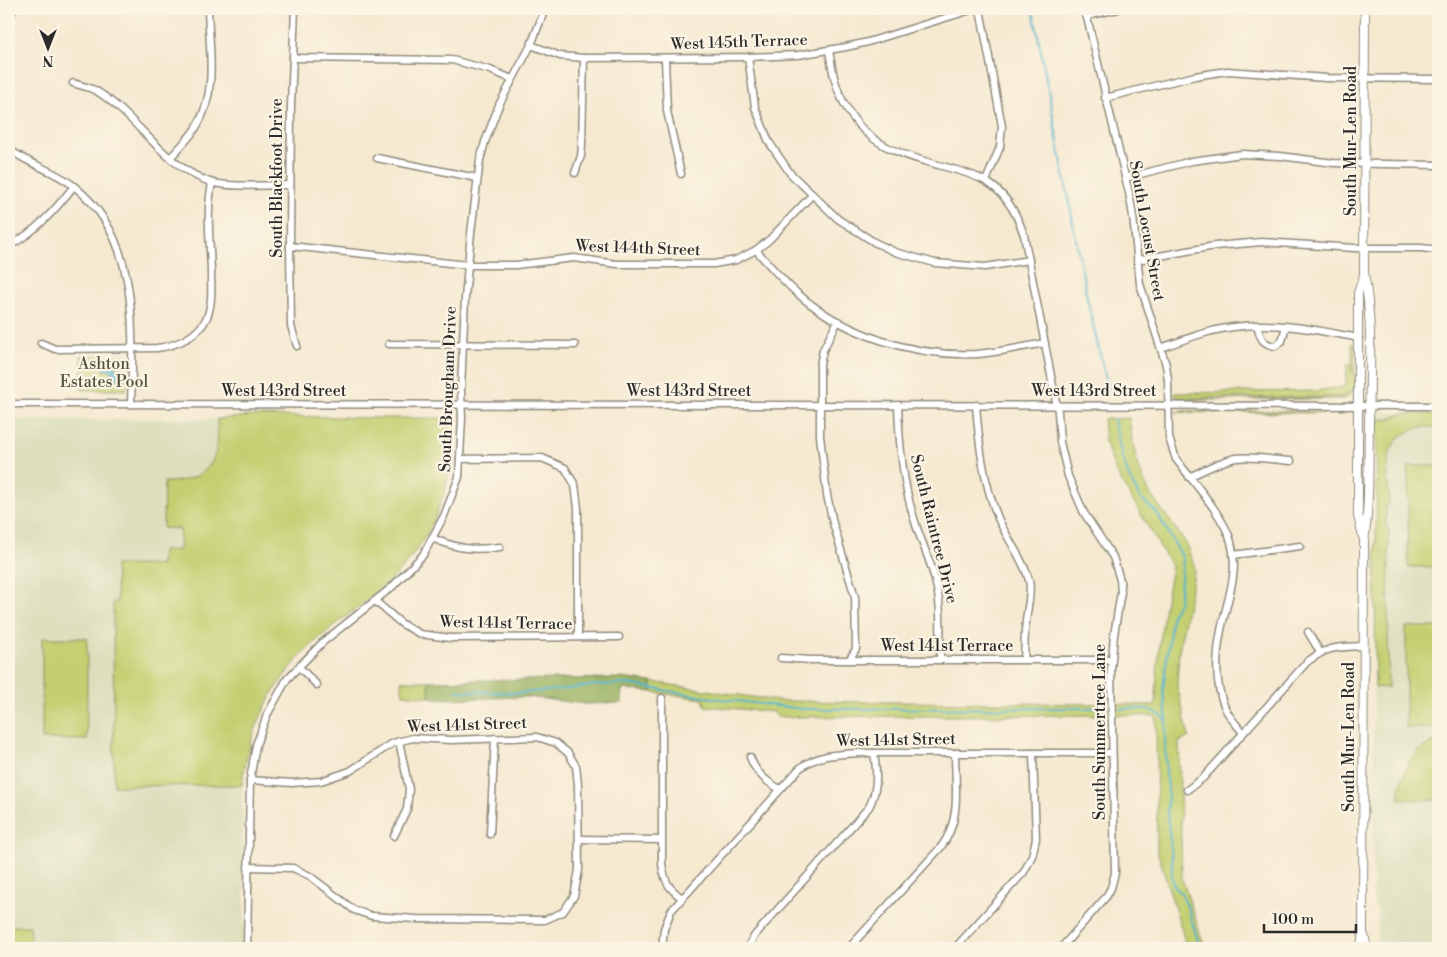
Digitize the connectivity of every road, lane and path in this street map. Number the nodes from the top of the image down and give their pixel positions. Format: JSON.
{"nodes":[{"id":1,"x":14,"y":9,"type":"edge"},
{"id":2,"x":208,"y":9,"type":"edge"},
{"id":3,"x":295,"y":9,"type":"edge"},
{"id":4,"x":545,"y":9,"type":"edge"},
{"id":5,"x":974,"y":9,"type":"edge"},
{"id":6,"x":980,"y":9,"type":"edge"},
{"id":7,"x":1118,"y":9,"type":"edge"},
{"id":8,"x":1365,"y":9,"type":"edge"},
{"id":9,"x":1085,"y":12,"type":"edge"},
{"id":10,"x":9,"y":18,"type":"edge"},
{"id":11,"x":531,"y":45,"type":"junction"},
{"id":12,"x":829,"y":50,"type":"junction"},
{"id":13,"x":748,"y":57,"type":"junction"},
{"id":14,"x":293,"y":58,"type":"junction"},
{"id":15,"x":584,"y":58,"type":"junction"},
{"id":16,"x":665,"y":58,"type":"junction"},
{"id":17,"x":1365,"y":79,"type":"junction"},
{"id":18,"x":1438,"y":79,"type":"edge"},
{"id":19,"x":512,"y":80,"type":"junction"},
{"id":20,"x":73,"y":83,"type":"dead end"},
{"id":21,"x":1105,"y":98,"type":"junction"},
{"id":22,"x":9,"y":149,"type":"edge"},
{"id":23,"x":170,"y":158,"type":"junction"},
{"id":24,"x":377,"y":158,"type":"dead end"},
{"id":25,"x":1364,"y":164,"type":"junction"},
{"id":26,"x":1438,"y":165,"type":"edge"},
{"id":27,"x":574,"y":173,"type":"dead end"},
{"id":28,"x":681,"y":174,"type":"dead end"},
{"id":29,"x":478,"y":178,"type":"junction"},
{"id":30,"x":1125,"y":178,"type":"junction"},
{"id":31,"x":986,"y":181,"type":"junction"},
{"id":32,"x":212,"y":183,"type":"junction"},
{"id":33,"x":290,"y":185,"type":"junction"},
{"id":34,"x":74,"y":186,"type":"junction"},
{"id":35,"x":812,"y":195,"type":"junction"},
{"id":36,"x":9,"y":246,"type":"edge"},
{"id":37,"x":290,"y":246,"type":"junction"},
{"id":38,"x":1364,"y":248,"type":"junction"},
{"id":39,"x":756,"y":250,"type":"junction"},
{"id":40,"x":1438,"y":250,"type":"edge"},
{"id":41,"x":1029,"y":260,"type":"junction"},
{"id":42,"x":1137,"y":260,"type":"junction"},
{"id":43,"x":468,"y":264,"type":"junction"},
{"id":44,"x":1364,"y":273,"type":"junction"},
{"id":45,"x":838,"y":321,"type":"junction"},
{"id":46,"x":1438,"y":321,"type":"edge"},
{"id":47,"x":1257,"y":325,"type":"junction"},
{"id":48,"x":1286,"y":326,"type":"junction"},
{"id":49,"x":1359,"y":338,"type":"junction"},
{"id":50,"x":1438,"y":339,"type":"edge"},
{"id":51,"x":41,"y":343,"type":"dead end"},
{"id":52,"x":1045,"y":343,"type":"junction"},
{"id":53,"x":389,"y":344,"type":"dead end"},
{"id":54,"x":463,"y":344,"type":"junction"},
{"id":55,"x":575,"y":345,"type":"dead end"},
{"id":56,"x":297,"y":346,"type":"dead end"},
{"id":57,"x":1161,"y":348,"type":"junction"},
{"id":58,"x":131,"y":350,"type":"junction"},
{"id":59,"x":9,"y":404,"type":"edge"},
{"id":60,"x":131,"y":404,"type":"junction"},
{"id":61,"x":462,"y":404,"type":"junction"},
{"id":62,"x":819,"y":405,"type":"junction"},
{"id":63,"x":898,"y":405,"type":"junction"},
{"id":64,"x":976,"y":405,"type":"junction"},
{"id":65,"x":1056,"y":405,"type":"junction"},
{"id":66,"x":1169,"y":405,"type":"junction"},
{"id":67,"x":1358,"y":406,"type":"junction"},
{"id":68,"x":1369,"y":406,"type":"junction"},
{"id":69,"x":1438,"y":406,"type":"edge"},
{"id":70,"x":460,"y":459,"type":"junction"},
{"id":71,"x":1291,"y":461,"type":"dead end"},
{"id":72,"x":1189,"y":476,"type":"junction"},
{"id":73,"x":432,"y":538,"type":"junction"},
{"id":74,"x":1364,"y":542,"type":"junction"},
{"id":75,"x":1300,"y":546,"type":"dead end"},
{"id":76,"x":500,"y":547,"type":"dead end"},
{"id":77,"x":1234,"y":555,"type":"junction"},
{"id":78,"x":375,"y":601,"type":"junction"},
{"id":79,"x":1308,"y":632,"type":"dead end"},
{"id":80,"x":619,"y":637,"type":"dead end"},
{"id":81,"x":578,"y":638,"type":"junction"},
{"id":82,"x":1363,"y":646,"type":"junction"},
{"id":83,"x":1320,"y":652,"type":"junction"},
{"id":84,"x":782,"y":658,"type":"dead end"},
{"id":85,"x":849,"y":660,"type":"junction"},
{"id":86,"x":940,"y":660,"type":"junction"},
{"id":87,"x":1024,"y":660,"type":"junction"},
{"id":88,"x":1112,"y":660,"type":"junction"},
{"id":89,"x":299,"y":667,"type":"junction"},
{"id":90,"x":317,"y":685,"type":"dead end"},
{"id":91,"x":662,"y":698,"type":"dead end"},
{"id":92,"x":1243,"y":733,"type":"junction"},
{"id":93,"x":495,"y":738,"type":"junction"},
{"id":94,"x":399,"y":742,"type":"junction"},
{"id":95,"x":874,"y":753,"type":"junction"},
{"id":96,"x":955,"y":753,"type":"junction"},
{"id":97,"x":1033,"y":753,"type":"junction"},
{"id":98,"x":1112,"y":753,"type":"junction"},
{"id":99,"x":750,"y":757,"type":"dead end"},
{"id":100,"x":250,"y":780,"type":"junction"},
{"id":101,"x":780,"y":789,"type":"junction"},
{"id":102,"x":1187,"y":790,"type":"dead end"},
{"id":103,"x":490,"y":834,"type":"dead end"},
{"id":104,"x":394,"y":836,"type":"dead end"},
{"id":105,"x":579,"y":838,"type":"junction"},
{"id":106,"x":661,"y":840,"type":"junction"},
{"id":107,"x":248,"y":866,"type":"junction"},
{"id":108,"x":682,"y":898,"type":"junction"},
{"id":109,"x":1363,"y":931,"type":"junction"},
{"id":110,"x":247,"y":948,"type":"edge"},
{"id":111,"x":662,"y":948,"type":"edge"},
{"id":112,"x":747,"y":948,"type":"edge"},
{"id":113,"x":849,"y":948,"type":"edge"},
{"id":114,"x":955,"y":948,"type":"edge"},
{"id":115,"x":1060,"y":948,"type":"edge"},
{"id":116,"x":1361,"y":948,"type":"edge"},
{"id":117,"x":1367,"y":948,"type":"edge"}],
"edges":[{"from":1,"to":10,"type":"street"},
{"from":2,"to":23,"type":"street"},
{"from":3,"to":14,"type":"street","name":"South Blackfoot Drive"},
{"from":4,"to":11,"type":"street","name":"South Brougham Drive"},
{"from":5,"to":12,"type":"street","name":"West 145th Terrace"},
{"from":6,"to":31,"type":"street"},
{"from":7,"to":9,"type":"street"},
{"from":8,"to":17,"type":"main road","name":"South Mur-Len Road"},
{"from":9,"to":21,"type":"street","name":"South Locust Street"},
{"from":11,"to":15,"type":"street","name":"West 145th Terrace"},
{"from":11,"to":19,"type":"street","name":"South Brougham Drive"},
{"from":12,"to":13,"type":"street","name":"West 145th Terrace"},
{"from":12,"to":31,"type":"street","name":"South Summertree Lane"},
{"from":13,"to":16,"type":"street","name":"West 145th Terrace"},
{"from":13,"to":35,"type":"street"},
{"from":14,"to":19,"type":"street"},
{"from":14,"to":33,"type":"street","name":"South Blackfoot Drive"},
{"from":15,"to":16,"type":"street","name":"West 145th Terrace"},
{"from":15,"to":27,"type":"street"},
{"from":16,"to":28,"type":"street"},
{"from":17,"to":18,"type":"street"},
{"from":17,"to":21,"type":"street"},
{"from":17,"to":25,"type":"main road","name":"South Mur-Len Road"},
{"from":19,"to":29,"type":"street","name":"South Brougham Drive"},
{"from":20,"to":23,"type":"street"},
{"from":21,"to":30,"type":"street","name":"South Locust Street"},
{"from":22,"to":34,"type":"street"},
{"from":23,"to":32,"type":"street"},
{"from":24,"to":29,"type":"street"},
{"from":25,"to":26,"type":"street"},
{"from":25,"to":30,"type":"street"},
{"from":25,"to":38,"type":"main road","name":"South Mur-Len Road"},
{"from":29,"to":43,"type":"street","name":"South Brougham Drive"},
{"from":30,"to":42,"type":"street","name":"South Locust Street"},
{"from":31,"to":41,"type":"street","name":"South Summertree Lane"},
{"from":32,"to":33,"type":"street"},
{"from":32,"to":58,"type":"street"},
{"from":33,"to":37,"type":"street","name":"South Blackfoot Drive"},
{"from":34,"to":36,"type":"street"},
{"from":34,"to":58,"type":"street"},
{"from":35,"to":39,"type":"street","name":"West 144th Street"},
{"from":35,"to":41,"type":"street"},
{"from":37,"to":43,"type":"street","name":"West 144th Street"},
{"from":37,"to":56,"type":"street","name":"South Blackfoot Drive"},
{"from":38,"to":40,"type":"street"},
{"from":38,"to":42,"type":"street"},
{"from":38,"to":44,"type":"main road","name":"South Mur-Len Road"},
{"from":39,"to":43,"type":"street","name":"West 144th Street"},
{"from":39,"to":45,"type":"street"},
{"from":41,"to":52,"type":"street","name":"South Summertree Lane"},
{"from":42,"to":57,"type":"street","name":"South Locust Street"},
{"from":43,"to":54,"type":"street","name":"South Brougham Drive"},
{"from":44,"to":49,"type":"main road","name":"South Mur-Len Road"},
{"from":44,"to":68,"type":"main road","name":"South Mur-Len Road"},
{"from":45,"to":52,"type":"street"},
{"from":45,"to":62,"type":"street"},
{"from":46,"to":50,"type":"street"},
{"from":47,"to":48,"type":"street"},
{"from":47,"to":48,"type":"street"},
{"from":47,"to":57,"type":"street"},
{"from":48,"to":49,"type":"street"},
{"from":49,"to":67,"type":"main road","name":"South Mur-Len Road"},
{"from":51,"to":58,"type":"street"},
{"from":52,"to":65,"type":"street","name":"South Summertree Lane"},
{"from":53,"to":54,"type":"street"},
{"from":54,"to":55,"type":"street"},
{"from":54,"to":61,"type":"street","name":"South Brougham Drive"},
{"from":57,"to":66,"type":"street","name":"South Locust Street"},
{"from":58,"to":60,"type":"street"},
{"from":59,"to":60,"type":"street","name":"West 143rd Street"},
{"from":60,"to":61,"type":"street","name":"West 143rd Street"},
{"from":61,"to":62,"type":"street","name":"West 143rd Street"},
{"from":61,"to":70,"type":"street","name":"South Brougham Drive"},
{"from":62,"to":63,"type":"street","name":"West 143rd Street"},
{"from":62,"to":85,"type":"street"},
{"from":63,"to":64,"type":"street","name":"West 143rd Street"},
{"from":63,"to":86,"type":"street","name":"South Raintree Drive"},
{"from":64,"to":65,"type":"street","name":"West 143rd Street"},
{"from":64,"to":87,"type":"street"},
{"from":65,"to":66,"type":"street","name":"West 143rd Street"},
{"from":65,"to":88,"type":"street","name":"South Summertree Lane"},
{"from":66,"to":67,"type":"street","name":"West 143rd Street"},
{"from":66,"to":72,"type":"street","name":"South Locust Street"},
{"from":67,"to":68,"type":"street","name":"West 143rd Street"},
{"from":67,"to":74,"type":"main road","name":"South Mur-Len Road"},
{"from":68,"to":69,"type":"street","name":"West 143rd Street"},
{"from":68,"to":74,"type":"main road","name":"South Mur-Len Road"},
{"from":70,"to":73,"type":"street","name":"South Brougham Drive"},
{"from":70,"to":81,"type":"street"},
{"from":71,"to":72,"type":"street"},
{"from":72,"to":77,"type":"street","name":"South Locust Street"},
{"from":73,"to":76,"type":"street"},
{"from":73,"to":78,"type":"street","name":"South Brougham Drive"},
{"from":74,"to":82,"type":"main road","name":"South Mur-Len Road"},
{"from":75,"to":77,"type":"street"},
{"from":77,"to":92,"type":"street","name":"South Locust Street"},
{"from":78,"to":81,"type":"street","name":"West 141st Terrace"},
{"from":78,"to":89,"type":"street","name":"South Brougham Drive"},
{"from":79,"to":83,"type":"street"},
{"from":80,"to":81,"type":"street","name":"West 141st Terrace"},
{"from":82,"to":83,"type":"street"},
{"from":82,"to":109,"type":"main road","name":"South Mur-Len Road"},
{"from":83,"to":92,"type":"street"},
{"from":84,"to":85,"type":"street","name":"West 141st Terrace"},
{"from":85,"to":86,"type":"street","name":"West 141st Terrace"},
{"from":86,"to":87,"type":"street","name":"West 141st Terrace"},
{"from":87,"to":88,"type":"street","name":"West 141st Terrace"},
{"from":88,"to":98,"type":"street","name":"South Summertree Lane"},
{"from":89,"to":90,"type":"street"},
{"from":89,"to":100,"type":"street","name":"South Brougham Drive"},
{"from":91,"to":106,"type":"street"},
{"from":92,"to":102,"type":"street"},
{"from":93,"to":94,"type":"street","name":"West 141st Street"},
{"from":93,"to":103,"type":"street"},
{"from":93,"to":105,"type":"street","name":"West 141st Street"},
{"from":94,"to":100,"type":"street","name":"West 141st Street"},
{"from":94,"to":104,"type":"street"},
{"from":95,"to":96,"type":"street","name":"West 141st Street"},
{"from":95,"to":101,"type":"street","name":"West 141st Street"},
{"from":95,"to":112,"type":"street"},
{"from":96,"to":97,"type":"street","name":"West 141st Street"},
{"from":96,"to":113,"type":"street"},
{"from":97,"to":98,"type":"street","name":"West 141st Street"},
{"from":97,"to":114,"type":"street"},
{"from":98,"to":115,"type":"street","name":"South Summertree Lane"},
{"from":99,"to":101,"type":"street"},
{"from":100,"to":107,"type":"street","name":"South Brougham Drive"},
{"from":101,"to":108,"type":"street","name":"West 141st Street"},
{"from":105,"to":106,"type":"street"},
{"from":105,"to":107,"type":"street"},
{"from":106,"to":108,"type":"street"},
{"from":107,"to":110,"type":"street","name":"South Brougham Drive"},
{"from":108,"to":111,"type":"street","name":"West 141st Street"},
{"from":109,"to":116,"type":"main road","name":"South Mur-Len Road"},
{"from":109,"to":117,"type":"main road","name":"South Mur-Len Road"}]}
